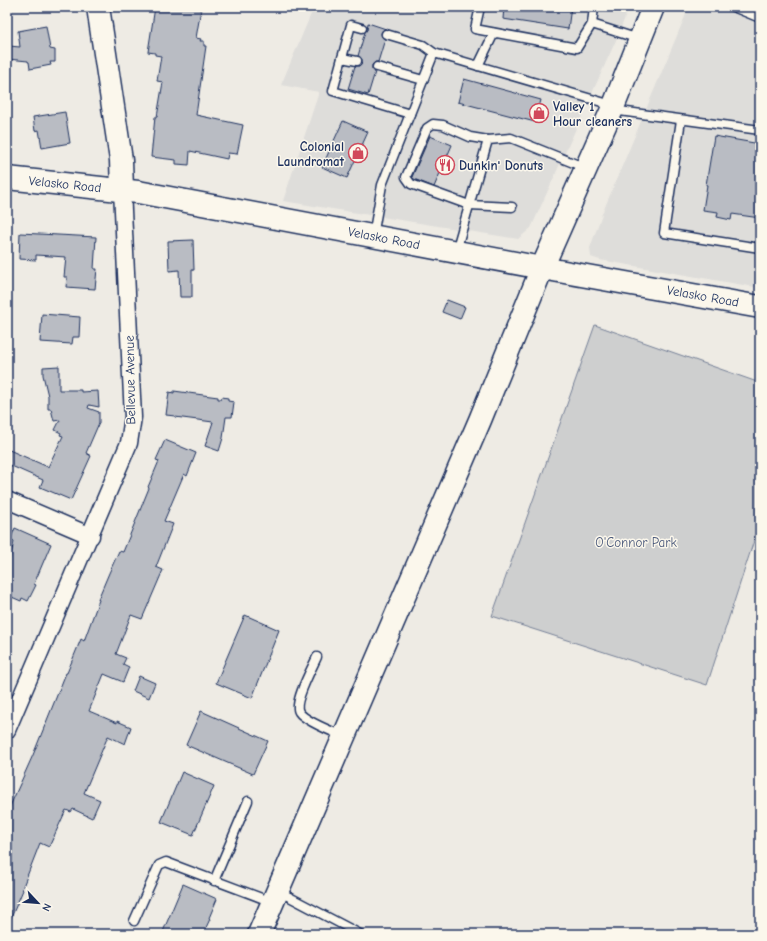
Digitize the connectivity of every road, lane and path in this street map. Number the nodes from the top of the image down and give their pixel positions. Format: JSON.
{"nodes":[{"id":1,"x":98,"y":7,"type":"edge"},
{"id":2,"x":480,"y":7,"type":"edge"},
{"id":3,"x":594,"y":7,"type":"edge"},
{"id":4,"x":653,"y":7,"type":"edge"},
{"id":5,"x":733,"y":7,"type":"edge"},
{"id":6,"x":760,"y":18,"type":"edge"},
{"id":7,"x":592,"y":24,"type":"junction"},
{"id":8,"x":362,"y":28,"type":"dead end"},
{"id":9,"x":494,"y":33,"type":"junction"},
{"id":10,"x":386,"y":34,"type":"dead end"},
{"id":11,"x":640,"y":40,"type":"junction"},
{"id":12,"x":434,"y":53,"type":"junction"},
{"id":13,"x":342,"y":58,"type":"junction"},
{"id":14,"x":356,"y":61,"type":"dead end"},
{"id":15,"x":478,"y":66,"type":"junction"},
{"id":16,"x":376,"y":67,"type":"dead end"},
{"id":17,"x":423,"y":80,"type":"junction"},
{"id":18,"x":613,"y":108,"type":"junction"},
{"id":19,"x":410,"y":114,"type":"junction"},
{"id":20,"x":681,"y":120,"type":"junction"},
{"id":21,"x":760,"y":130,"type":"edge"},
{"id":22,"x":488,"y":140,"type":"junction"},
{"id":23,"x":587,"y":168,"type":"junction"},
{"id":24,"x":7,"y":178,"type":"edge"},
{"id":25,"x":122,"y":190,"type":"junction"},
{"id":26,"x":469,"y":205,"type":"junction"},
{"id":27,"x":512,"y":207,"type":"dead end"},
{"id":28,"x":373,"y":236,"type":"junction"},
{"id":29,"x":760,"y":248,"type":"edge"},
{"id":30,"x":456,"y":252,"type":"junction"},
{"id":31,"x":542,"y":268,"type":"junction"},
{"id":32,"x":760,"y":306,"type":"edge"},
{"id":33,"x":7,"y":500,"type":"edge"},
{"id":34,"x":91,"y":536,"type":"junction"},
{"id":35,"x":317,"y":657,"type":"dead end"},
{"id":36,"x":7,"y":730,"type":"edge"},
{"id":37,"x":344,"y":737,"type":"junction"},
{"id":38,"x":248,"y":800,"type":"dead end"},
{"id":39,"x":214,"y":881,"type":"junction"},
{"id":40,"x":275,"y":897,"type":"junction"},
{"id":41,"x":134,"y":921,"type":"dead end"},
{"id":42,"x":259,"y":934,"type":"edge"},
{"id":43,"x":360,"y":934,"type":"edge"}],
"edges":[{"from":1,"to":25,"type":"main road","name":"Bellevue Avenue"},
{"from":2,"to":9,"type":"lane"},
{"from":3,"to":7,"type":"lane"},
{"from":4,"to":11,"type":"main road"},
{"from":5,"to":6,"type":"lane"},
{"from":7,"to":9,"type":"lane"},
{"from":7,"to":11,"type":"lane"},
{"from":8,"to":13,"type":"lane"},
{"from":9,"to":15,"type":"lane"},
{"from":10,"to":12,"type":"lane"},
{"from":11,"to":18,"type":"main road"},
{"from":12,"to":15,"type":"lane"},
{"from":12,"to":17,"type":"lane"},
{"from":13,"to":14,"type":"lane"},
{"from":13,"to":19,"type":"lane"},
{"from":15,"to":18,"type":"lane"},
{"from":16,"to":17,"type":"lane"},
{"from":17,"to":19,"type":"lane"},
{"from":18,"to":20,"type":"lane"},
{"from":18,"to":23,"type":"main road"},
{"from":19,"to":28,"type":"lane"},
{"from":20,"to":21,"type":"lane"},
{"from":20,"to":29,"type":"lane"},
{"from":22,"to":23,"type":"lane"},
{"from":22,"to":26,"type":"lane"},
{"from":22,"to":26,"type":"lane"},
{"from":23,"to":31,"type":"main road"},
{"from":24,"to":25,"type":"main road","name":"Velasko Road"},
{"from":25,"to":28,"type":"main road","name":"Velasko Road"},
{"from":25,"to":34,"type":"street","name":"Bellevue Avenue"},
{"from":26,"to":27,"type":"lane"},
{"from":26,"to":30,"type":"lane"},
{"from":28,"to":30,"type":"main road","name":"Velasko Road"},
{"from":30,"to":31,"type":"main road","name":"Velasko Road"},
{"from":31,"to":32,"type":"main road","name":"Velasko Road"},
{"from":31,"to":37,"type":"main road"},
{"from":33,"to":34,"type":"street"},
{"from":34,"to":36,"type":"street","name":"Bellevue Avenue"},
{"from":35,"to":37,"type":"lane"},
{"from":37,"to":40,"type":"main road"},
{"from":38,"to":39,"type":"lane"},
{"from":39,"to":40,"type":"lane"},
{"from":39,"to":41,"type":"lane"},
{"from":40,"to":42,"type":"main road"},
{"from":40,"to":43,"type":"lane"}]}
